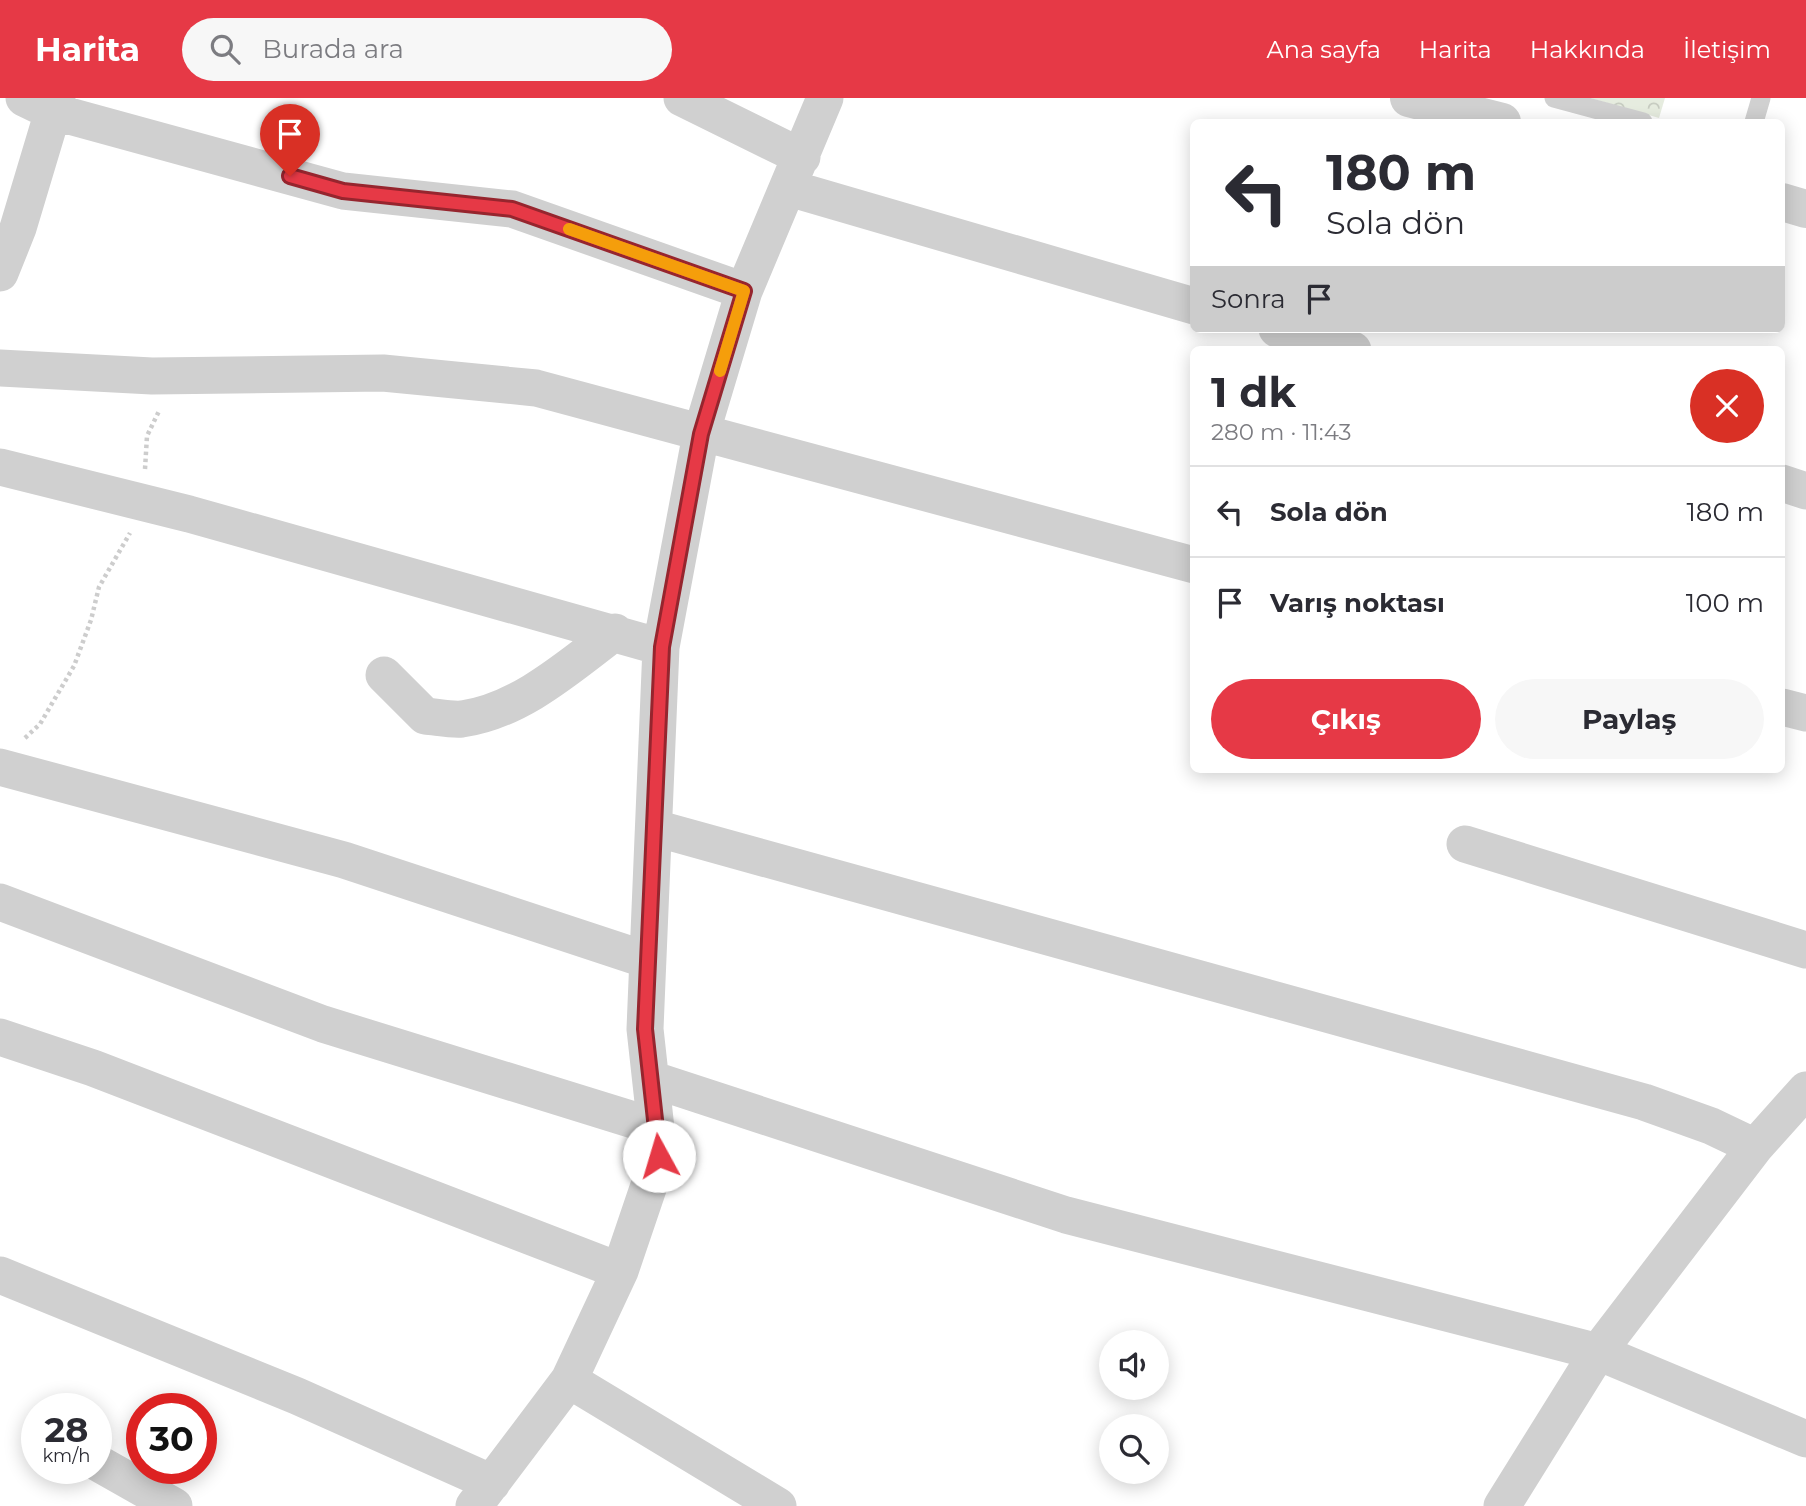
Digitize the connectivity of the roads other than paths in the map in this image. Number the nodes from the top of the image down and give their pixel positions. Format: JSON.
{"nodes":[{"id":1,"x":682,"y":98,"type":"edge"},
{"id":2,"x":825,"y":98,"type":"edge"},
{"id":3,"x":1409,"y":98,"type":"edge"},
{"id":4,"x":1554,"y":98,"type":"edge"},
{"id":5,"x":1761,"y":98,"type":"edge"},
{"id":6,"x":44,"y":102,"type":"edge"},
{"id":7,"x":1490,"y":119,"type":"edge"},
{"id":8,"x":1632,"y":119,"type":"edge"},
{"id":9,"x":1756,"y":119,"type":"edge"},
{"id":10,"x":796,"y":173,"type":"junction"},
{"id":11,"x":1785,"y":203,"type":"edge"},
{"id":12,"x":1806,"y":209,"type":"edge"},
{"id":13,"x":0,"y":273,"type":"edge"},
{"id":14,"x":744,"y":291,"type":"junction"},
{"id":15,"x":1190,"y":305,"type":"edge"},
{"id":16,"x":1291,"y":333,"type":"edge"},
{"id":17,"x":1339,"y":346,"type":"edge"},
{"id":18,"x":0,"y":368,"type":"edge"},
{"id":19,"x":701,"y":434,"type":"junction"},
{"id":20,"x":0,"y":467,"type":"edge"},
{"id":21,"x":1785,"y":484,"type":"edge"},
{"id":22,"x":1806,"y":491,"type":"edge"},
{"id":23,"x":1190,"y":564,"type":"edge"},
{"id":24,"x":615,"y":632,"type":"junction"},
{"id":25,"x":662,"y":647,"type":"junction"},
{"id":26,"x":384,"y":675,"type":"dead end"},
{"id":27,"x":1785,"y":707,"type":"edge"},
{"id":28,"x":1806,"y":713,"type":"edge"},
{"id":29,"x":10,"y":755,"type":"edge"},
{"id":30,"x":654,"y":828,"type":"junction"},
{"id":31,"x":1465,"y":844,"type":"dead end"},
{"id":32,"x":0,"y":902,"type":"edge"},
{"id":33,"x":1806,"y":950,"type":"edge"},
{"id":34,"x":647,"y":960,"type":"junction"},
{"id":35,"x":0,"y":1037,"type":"edge"},
{"id":36,"x":651,"y":1079,"type":"junction"},
{"id":37,"x":1806,"y":1090,"type":"edge"},
{"id":38,"x":656,"y":1127,"type":"junction"},
{"id":39,"x":1755,"y":1147,"type":"junction"},
{"id":40,"x":620,"y":1271,"type":"junction"},
{"id":41,"x":0,"y":1275,"type":"edge"},
{"id":42,"x":1598,"y":1352,"type":"junction"},
{"id":43,"x":569,"y":1380,"type":"junction"},
{"id":44,"x":1806,"y":1439,"type":"edge"},
{"id":45,"x":112,"y":1471,"type":"edge"},
{"id":46,"x":483,"y":1494,"type":"edge"},
{"id":47,"x":1510,"y":1503,"type":"edge"},
{"id":48,"x":174,"y":1506,"type":"edge"},
{"id":49,"x":778,"y":1506,"type":"edge"}],
"edges":[{"from":1,"to":10,"type":"street"},
{"from":2,"to":10,"type":"street"},
{"from":3,"to":7,"type":"street"},
{"from":4,"to":8,"type":"lane"},
{"from":5,"to":9,"type":"lane"},
{"from":6,"to":13,"type":"street"},
{"from":6,"to":14,"type":"street"},
{"from":10,"to":14,"type":"street"},
{"from":10,"to":15,"type":"street"},
{"from":11,"to":12,"type":"street"},
{"from":14,"to":19,"type":"street"},
{"from":16,"to":17,"type":"street"},
{"from":18,"to":19,"type":"street"},
{"from":19,"to":23,"type":"street"},
{"from":19,"to":25,"type":"street"},
{"from":20,"to":24,"type":"street"},
{"from":21,"to":22,"type":"street"},
{"from":24,"to":25,"type":"street"},
{"from":24,"to":26,"type":"street"},
{"from":25,"to":30,"type":"street"},
{"from":27,"to":28,"type":"street"},
{"from":29,"to":34,"type":"street"},
{"from":30,"to":34,"type":"street"},
{"from":30,"to":39,"type":"street"},
{"from":31,"to":33,"type":"street"},
{"from":32,"to":38,"type":"street"},
{"from":34,"to":36,"type":"street"},
{"from":35,"to":40,"type":"street"},
{"from":36,"to":38,"type":"street"},
{"from":36,"to":42,"type":"street"},
{"from":37,"to":39,"type":"street"},
{"from":38,"to":40,"type":"street"},
{"from":39,"to":42,"type":"street"},
{"from":40,"to":43,"type":"street"},
{"from":41,"to":46,"type":"street"},
{"from":42,"to":44,"type":"street"},
{"from":42,"to":47,"type":"street"},
{"from":43,"to":46,"type":"street"},
{"from":43,"to":49,"type":"street"},
{"from":45,"to":48,"type":"street"}]}
